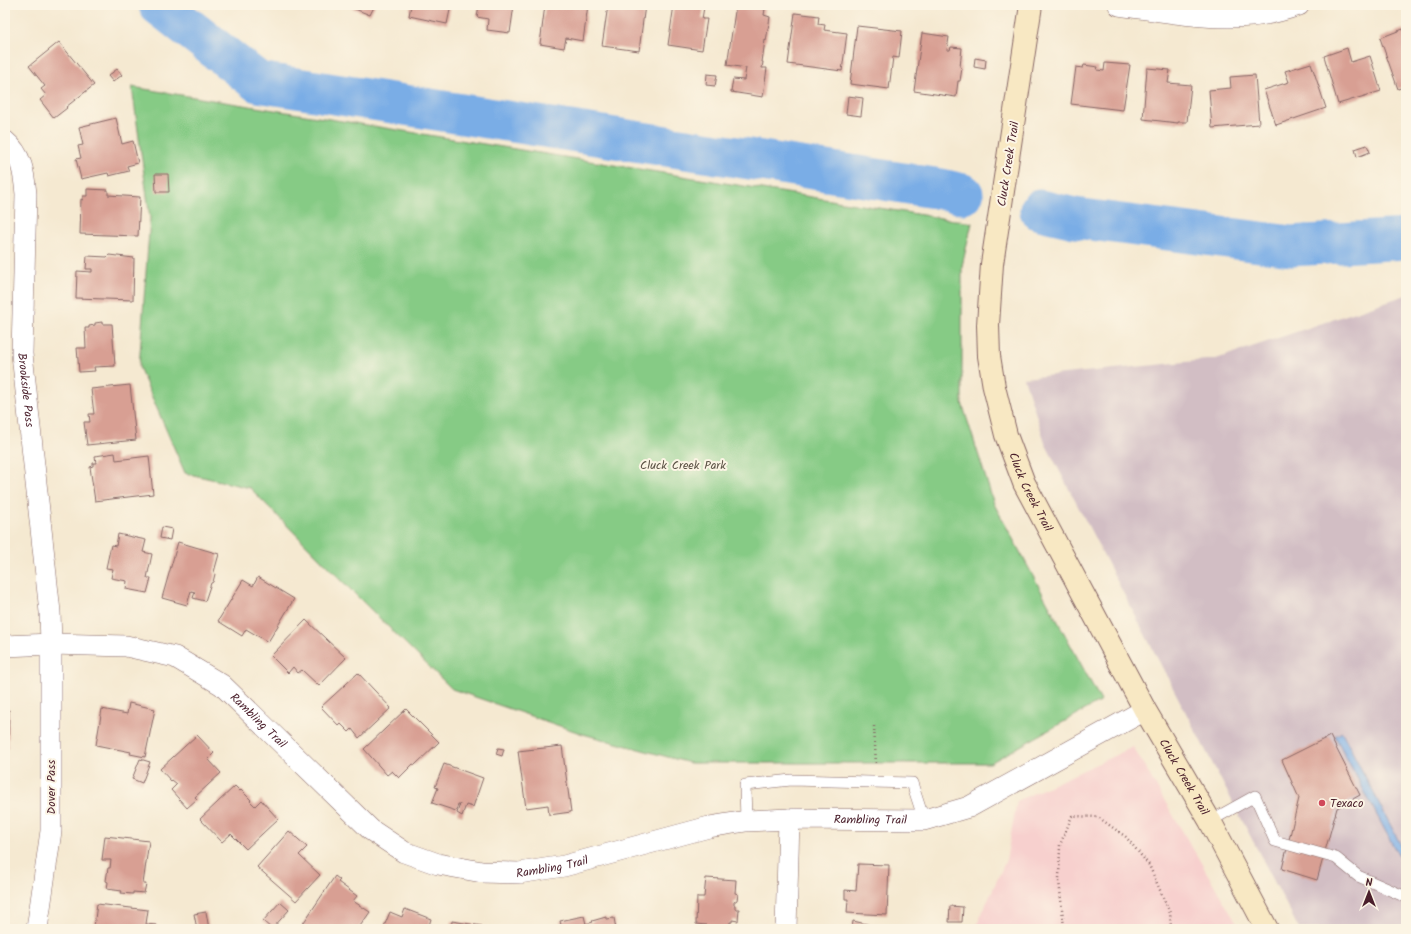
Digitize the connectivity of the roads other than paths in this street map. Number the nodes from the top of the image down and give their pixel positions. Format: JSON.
{"nodes":[{"id":1,"x":1031,"y":5,"type":"edge"},
{"id":2,"x":1119,"y":5,"type":"edge"},
{"id":3,"x":1300,"y":5,"type":"edge"},
{"id":4,"x":5,"y":141,"type":"edge"},
{"id":5,"x":51,"y":644,"type":"junction"},
{"id":6,"x":5,"y":646,"type":"edge"},
{"id":7,"x":1145,"y":710,"type":"junction"},
{"id":8,"x":789,"y":819,"type":"junction"},
{"id":9,"x":924,"y":820,"type":"junction"},
{"id":10,"x":746,"y":821,"type":"junction"},
{"id":11,"x":1210,"y":821,"type":"junction"},
{"id":12,"x":1406,"y":897,"type":"edge"},
{"id":13,"x":37,"y":929,"type":"edge"},
{"id":14,"x":786,"y":929,"type":"edge"},
{"id":15,"x":1267,"y":929,"type":"edge"}],
"edges":[{"from":1,"to":7,"type":"street","name":"Cluck Creek Trail"},
{"from":2,"to":3,"type":"street"},
{"from":4,"to":5,"type":"street","name":"Brookside Pass"},
{"from":5,"to":6,"type":"street","name":"Rambling Trail"},
{"from":5,"to":10,"type":"street","name":"Rambling Trail"},
{"from":5,"to":13,"type":"street","name":"Dover Pass"},
{"from":7,"to":9,"type":"street","name":"Rambling Trail"},
{"from":7,"to":11,"type":"street","name":"Cluck Creek Trail"},
{"from":8,"to":9,"type":"street","name":"Rambling Trail"},
{"from":8,"to":10,"type":"street","name":"Rambling Trail"},
{"from":8,"to":14,"type":"street"},
{"from":9,"to":10,"type":"lane"},
{"from":11,"to":12,"type":"lane"},
{"from":11,"to":15,"type":"street","name":"Cluck Creek Trail"}]}
